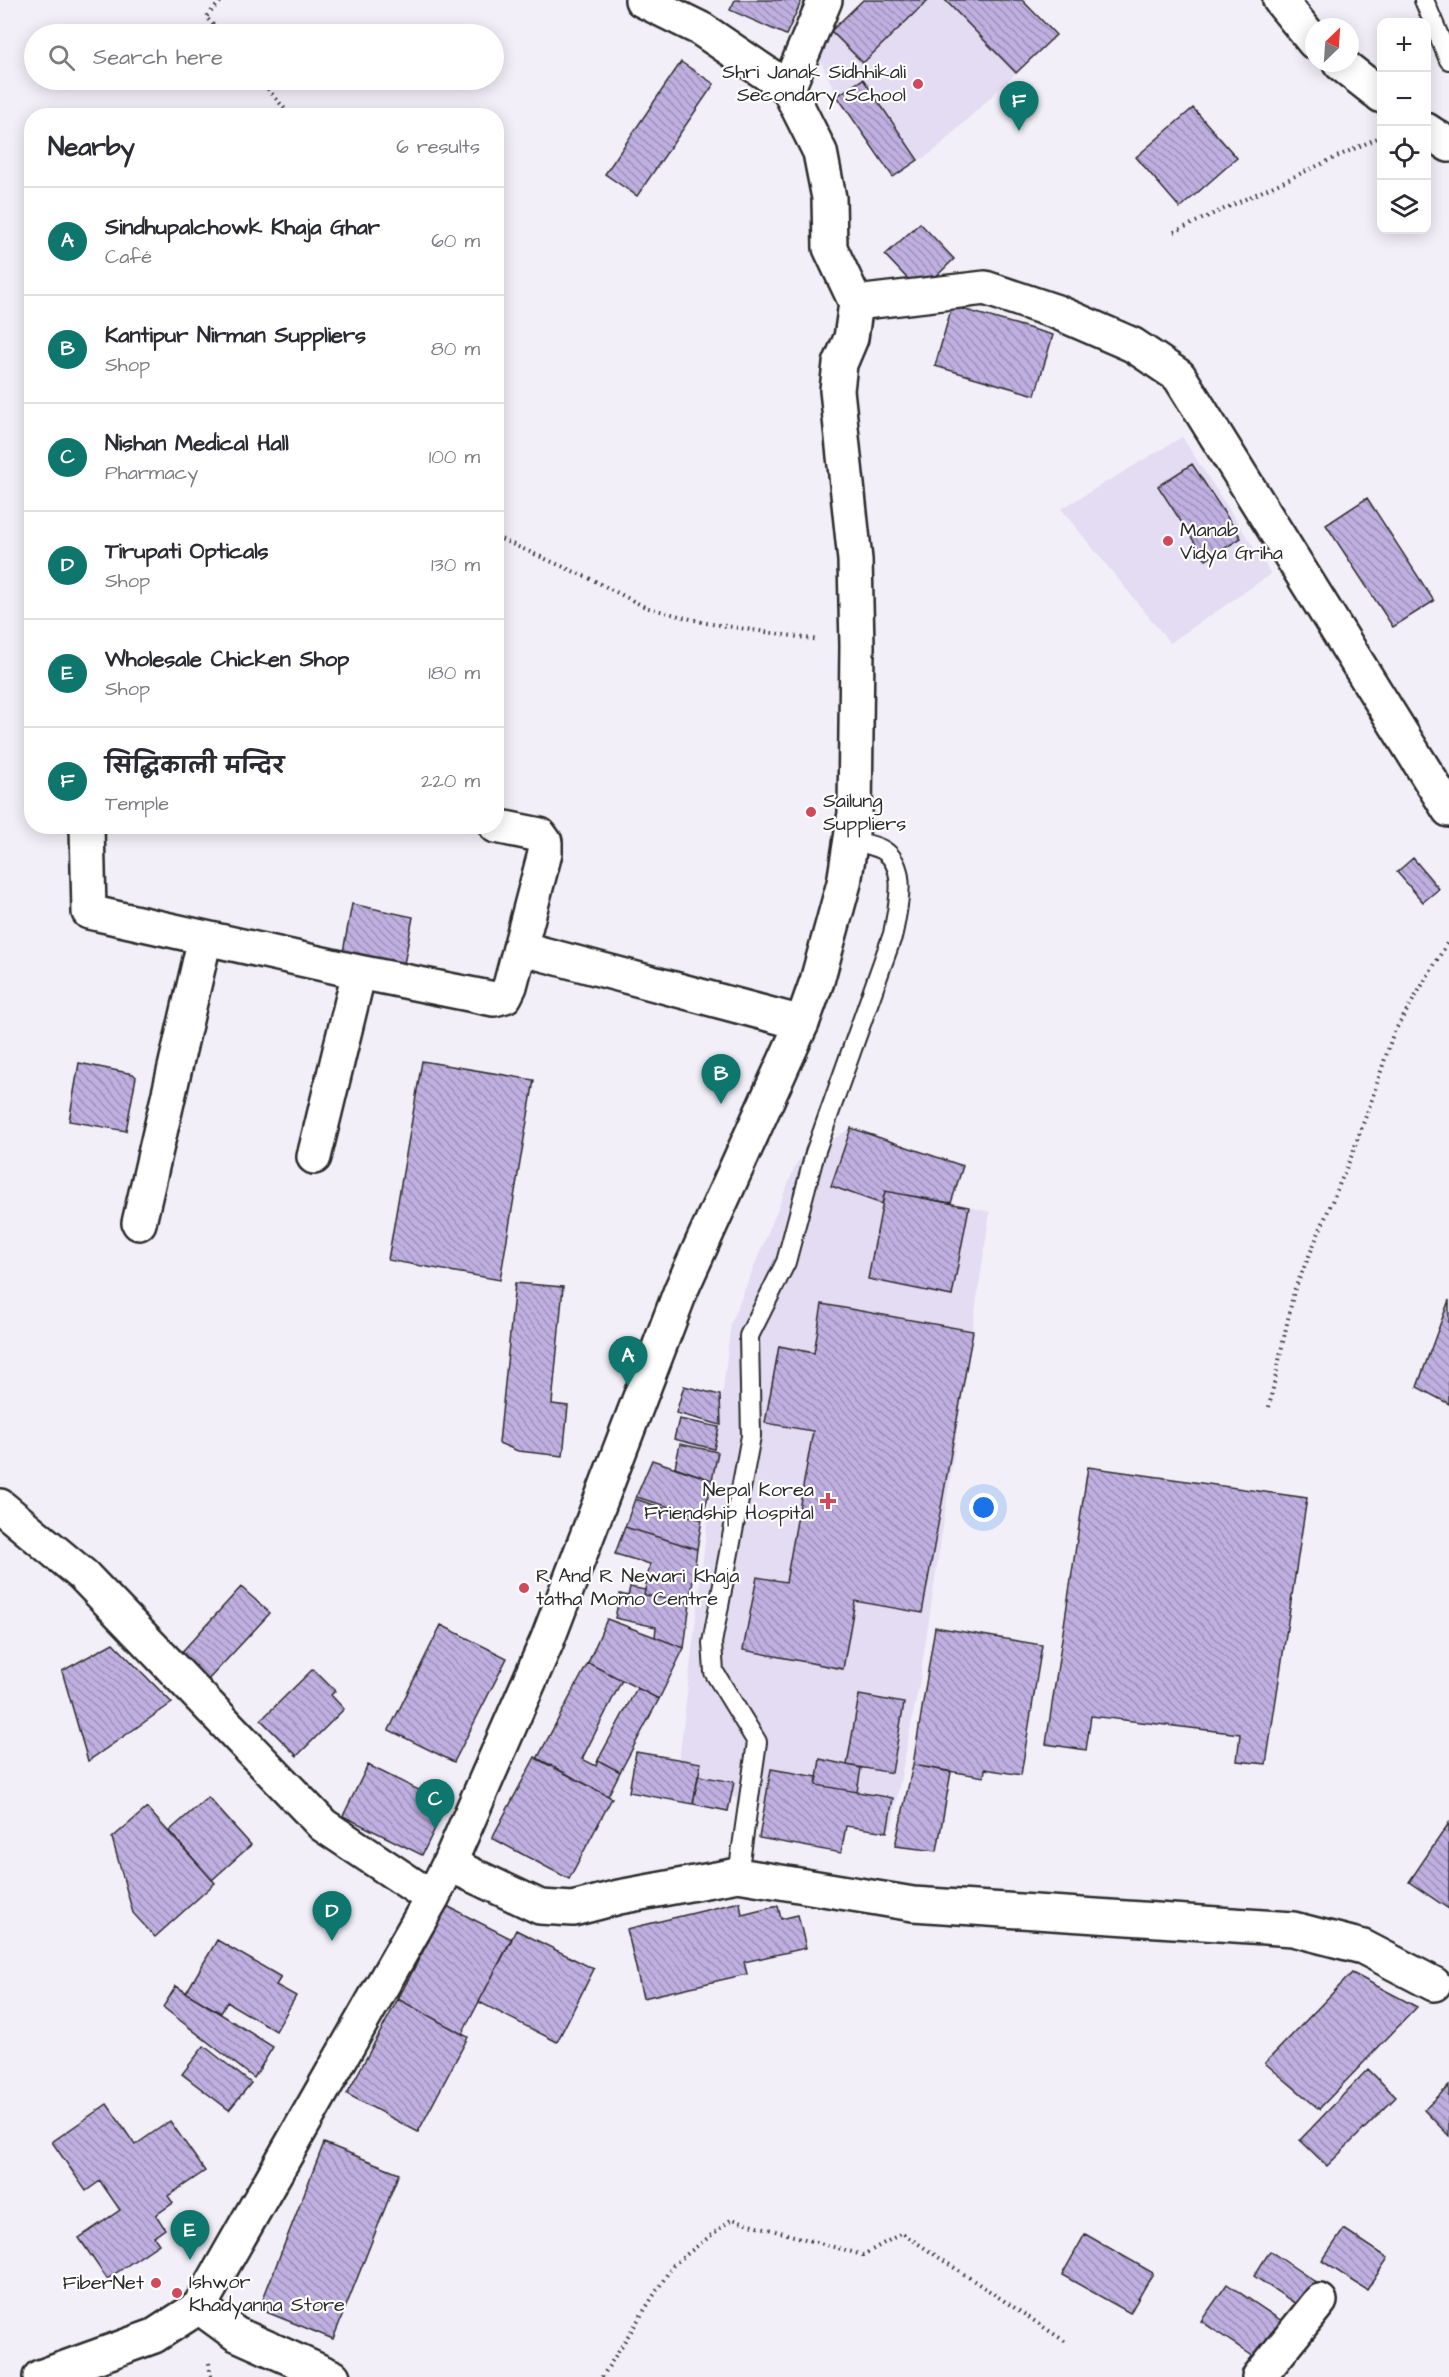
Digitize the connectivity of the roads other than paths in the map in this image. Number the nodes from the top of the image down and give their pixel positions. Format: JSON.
{"nodes":[{"id":1,"x":642,"y":0,"type":"edge"},
{"id":2,"x":825,"y":0,"type":"edge"},
{"id":3,"x":1280,"y":0,"type":"edge"},
{"id":4,"x":1424,"y":0,"type":"edge"},
{"id":5,"x":1305,"y":31,"type":"edge"},
{"id":6,"x":1449,"y":60,"type":"edge"},
{"id":7,"x":1351,"y":72,"type":"edge"},
{"id":8,"x":788,"y":88,"type":"junction"},
{"id":9,"x":1377,"y":92,"type":"edge"},
{"id":10,"x":1431,"y":133,"type":"edge"},
{"id":11,"x":1449,"y":145,"type":"edge"},
{"id":12,"x":856,"y":303,"type":"junction"},
{"id":13,"x":1449,"y":810,"type":"edge"},
{"id":14,"x":504,"y":828,"type":"edge"},
{"id":15,"x":87,"y":834,"type":"edge"},
{"id":16,"x":851,"y":840,"type":"junction"},
{"id":17,"x":204,"y":938,"type":"junction"},
{"id":18,"x":520,"y":948,"type":"junction"},
{"id":19,"x":359,"y":972,"type":"junction"},
{"id":20,"x":802,"y":1023,"type":"junction"},
{"id":21,"x":314,"y":1157,"type":"dead end"},
{"id":22,"x":139,"y":1223,"type":"dead end"},
{"id":23,"x":0,"y":1506,"type":"edge"},
{"id":24,"x":449,"y":1864,"type":"junction"},
{"id":25,"x":738,"y":1875,"type":"junction"},
{"id":26,"x":432,"y":1898,"type":"junction"},
{"id":27,"x":1434,"y":1984,"type":"dead end"},
{"id":28,"x":1320,"y":2301,"type":"dead end"},
{"id":29,"x":199,"y":2307,"type":"junction"},
{"id":30,"x":40,"y":2377,"type":"edge"},
{"id":31,"x":333,"y":2377,"type":"edge"},
{"id":32,"x":1259,"y":2377,"type":"edge"}],
"edges":[{"from":1,"to":8,"type":"street"},
{"from":2,"to":8,"type":"street"},
{"from":3,"to":5,"type":"street"},
{"from":4,"to":6,"type":"lane"},
{"from":7,"to":9,"type":"street"},
{"from":8,"to":12,"type":"street"},
{"from":10,"to":11,"type":"street"},
{"from":12,"to":13,"type":"street"},
{"from":12,"to":16,"type":"street"},
{"from":14,"to":18,"type":"street"},
{"from":15,"to":17,"type":"street"},
{"from":16,"to":20,"type":"street"},
{"from":16,"to":25,"type":"lane"},
{"from":17,"to":19,"type":"street"},
{"from":17,"to":22,"type":"street"},
{"from":18,"to":19,"type":"street"},
{"from":18,"to":20,"type":"street"},
{"from":19,"to":21,"type":"street"},
{"from":20,"to":24,"type":"street"},
{"from":23,"to":26,"type":"street"},
{"from":24,"to":25,"type":"street"},
{"from":24,"to":26,"type":"street"},
{"from":25,"to":27,"type":"street"},
{"from":26,"to":29,"type":"street"},
{"from":28,"to":32,"type":"street"},
{"from":29,"to":30,"type":"street"},
{"from":29,"to":31,"type":"street"}]}
